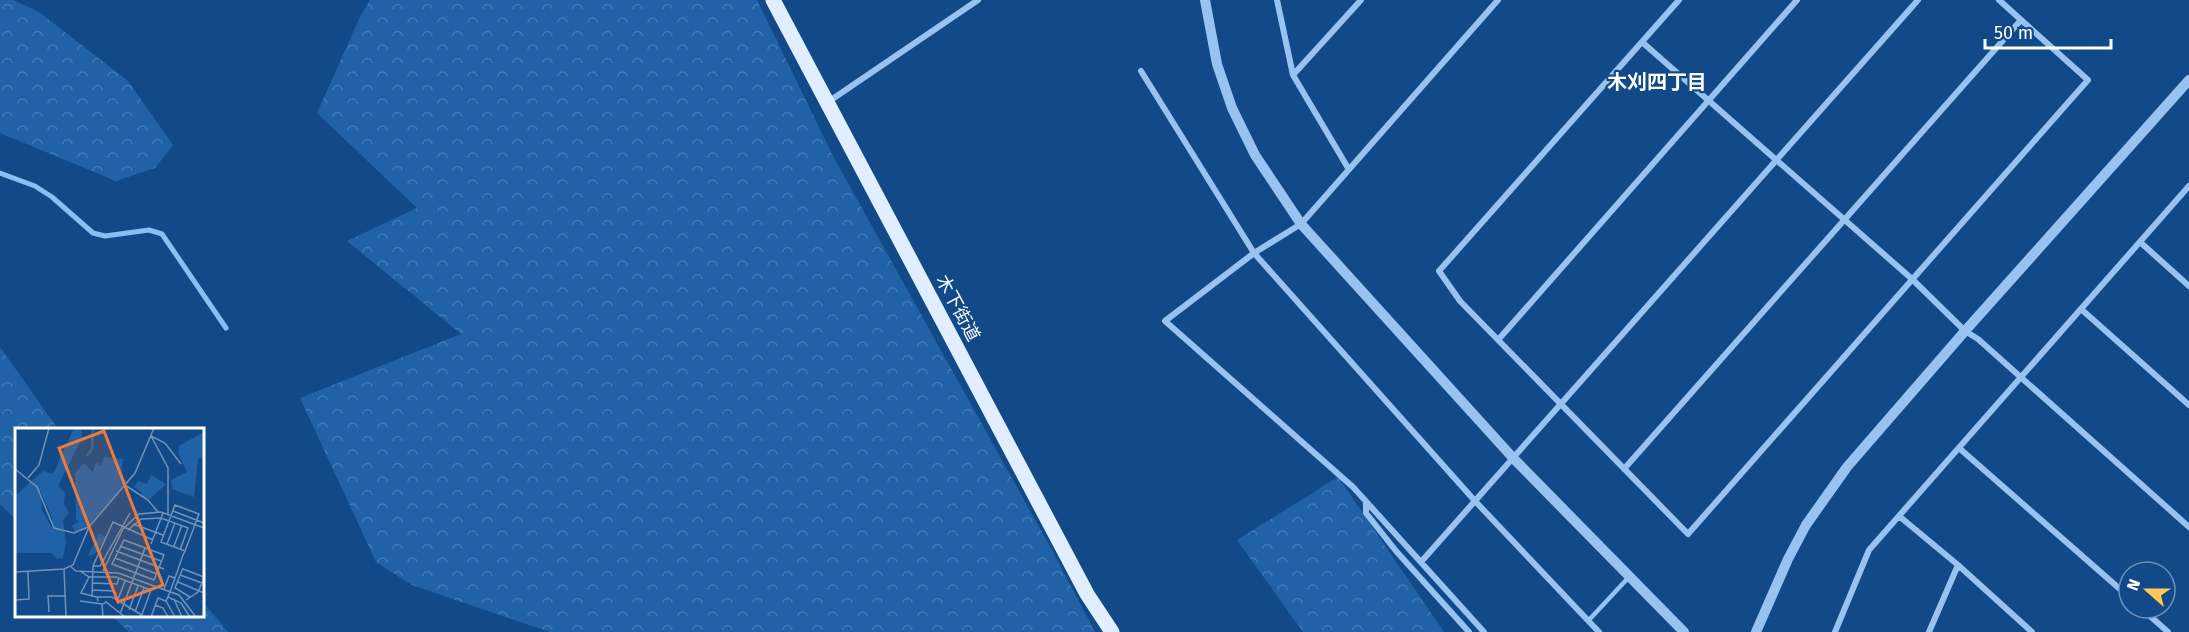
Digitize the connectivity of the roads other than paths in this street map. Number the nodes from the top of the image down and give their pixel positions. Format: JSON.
{"nodes":[{"id":1,"x":773,"y":0,"type":"edge"},
{"id":2,"x":978,"y":0,"type":"edge"},
{"id":3,"x":1205,"y":0,"type":"edge"},
{"id":4,"x":1277,"y":0,"type":"edge"},
{"id":5,"x":1361,"y":0,"type":"edge"},
{"id":6,"x":1498,"y":0,"type":"edge"},
{"id":7,"x":1679,"y":0,"type":"edge"},
{"id":8,"x":1797,"y":0,"type":"edge"},
{"id":9,"x":1918,"y":0,"type":"edge"},
{"id":10,"x":1999,"y":0,"type":"edge"},
{"id":11,"x":2021,"y":20,"type":"junction"},
{"id":12,"x":1642,"y":42,"type":"junction"},
{"id":13,"x":1141,"y":71,"type":"dead end"},
{"id":14,"x":1293,"y":75,"type":"junction"},
{"id":15,"x":2189,"y":80,"type":"edge"},
{"id":16,"x":1709,"y":100,"type":"junction"},
{"id":17,"x":827,"y":102,"type":"junction"},
{"id":18,"x":1776,"y":160,"type":"junction"},
{"id":19,"x":1348,"y":168,"type":"junction"},
{"id":20,"x":2189,"y":186,"type":"edge"},
{"id":21,"x":1844,"y":220,"type":"junction"},
{"id":22,"x":1301,"y":224,"type":"junction"},
{"id":23,"x":2140,"y":242,"type":"junction"},
{"id":24,"x":1254,"y":254,"type":"junction"},
{"id":25,"x":1912,"y":279,"type":"junction"},
{"id":26,"x":2189,"y":286,"type":"edge"},
{"id":27,"x":2081,"y":309,"type":"junction"},
{"id":28,"x":1965,"y":331,"type":"junction"},
{"id":29,"x":1498,"y":340,"type":"junction"},
{"id":30,"x":2021,"y":377,"type":"junction"},
{"id":31,"x":1561,"y":405,"type":"junction"},
{"id":32,"x":2189,"y":405,"type":"edge"},
{"id":33,"x":1959,"y":448,"type":"junction"},
{"id":34,"x":1514,"y":459,"type":"junction"},
{"id":35,"x":1624,"y":469,"type":"junction"},
{"id":36,"x":1475,"y":501,"type":"junction"},
{"id":37,"x":1366,"y":502,"type":"junction"},
{"id":38,"x":1899,"y":516,"type":"junction"},
{"id":39,"x":2189,"y":527,"type":"edge"},
{"id":40,"x":1421,"y":561,"type":"junction"},
{"id":41,"x":1958,"y":565,"type":"junction"},
{"id":42,"x":1629,"y":577,"type":"junction"},
{"id":43,"x":2117,"y":586,"type":"edge"},
{"id":44,"x":2154,"y":620,"type":"edge"},
{"id":45,"x":1588,"y":621,"type":"junction"},
{"id":46,"x":1112,"y":632,"type":"edge"},
{"id":47,"x":1469,"y":632,"type":"edge"},
{"id":48,"x":1484,"y":632,"type":"edge"},
{"id":49,"x":1599,"y":632,"type":"edge"},
{"id":50,"x":1684,"y":632,"type":"edge"},
{"id":51,"x":1756,"y":632,"type":"edge"},
{"id":52,"x":1835,"y":632,"type":"edge"},
{"id":53,"x":1929,"y":632,"type":"edge"},
{"id":54,"x":2030,"y":632,"type":"edge"},
{"id":55,"x":2168,"y":632,"type":"edge"}],
"edges":[{"from":1,"to":17,"type":"main road","name":"木下街道"},
{"from":2,"to":17,"type":"street"},
{"from":3,"to":22,"type":"street"},
{"from":4,"to":14,"type":"street"},
{"from":5,"to":14,"type":"street"},
{"from":6,"to":19,"type":"street"},
{"from":7,"to":12,"type":"street"},
{"from":8,"to":16,"type":"street"},
{"from":9,"to":18,"type":"street"},
{"from":10,"to":11,"type":"street"},
{"from":11,"to":21,"type":"street"},
{"from":11,"to":25,"type":"street"},
{"from":12,"to":16,"type":"street"},
{"from":12,"to":29,"type":"street"},
{"from":13,"to":24,"type":"street"},
{"from":14,"to":19,"type":"street"},
{"from":15,"to":28,"type":"street"},
{"from":16,"to":18,"type":"street"},
{"from":16,"to":29,"type":"street"},
{"from":17,"to":46,"type":"main road","name":"木下街道"},
{"from":18,"to":21,"type":"street"},
{"from":18,"to":31,"type":"street"},
{"from":19,"to":22,"type":"street"},
{"from":20,"to":23,"type":"street"},
{"from":21,"to":25,"type":"street"},
{"from":21,"to":35,"type":"street"},
{"from":22,"to":24,"type":"street"},
{"from":22,"to":34,"type":"street"},
{"from":23,"to":26,"type":"street"},
{"from":23,"to":27,"type":"street"},
{"from":24,"to":36,"type":"street"},
{"from":24,"to":37,"type":"street"},
{"from":25,"to":28,"type":"street"},
{"from":25,"to":35,"type":"street"},
{"from":27,"to":30,"type":"street"},
{"from":27,"to":32,"type":"street"},
{"from":28,"to":30,"type":"street"},
{"from":28,"to":51,"type":"street"},
{"from":29,"to":31,"type":"street"},
{"from":30,"to":33,"type":"street"},
{"from":30,"to":39,"type":"street"},
{"from":31,"to":34,"type":"street"},
{"from":31,"to":35,"type":"street"},
{"from":33,"to":38,"type":"street"},
{"from":33,"to":43,"type":"street"},
{"from":34,"to":36,"type":"street"},
{"from":34,"to":42,"type":"street"},
{"from":36,"to":40,"type":"street"},
{"from":36,"to":45,"type":"street"},
{"from":37,"to":40,"type":"street"},
{"from":37,"to":47,"type":"street"},
{"from":38,"to":41,"type":"street"},
{"from":38,"to":52,"type":"street"},
{"from":40,"to":48,"type":"street"},
{"from":41,"to":53,"type":"street"},
{"from":41,"to":54,"type":"street"},
{"from":42,"to":45,"type":"lane"},
{"from":42,"to":50,"type":"street"},
{"from":44,"to":55,"type":"street"},
{"from":45,"to":49,"type":"street"}]}
